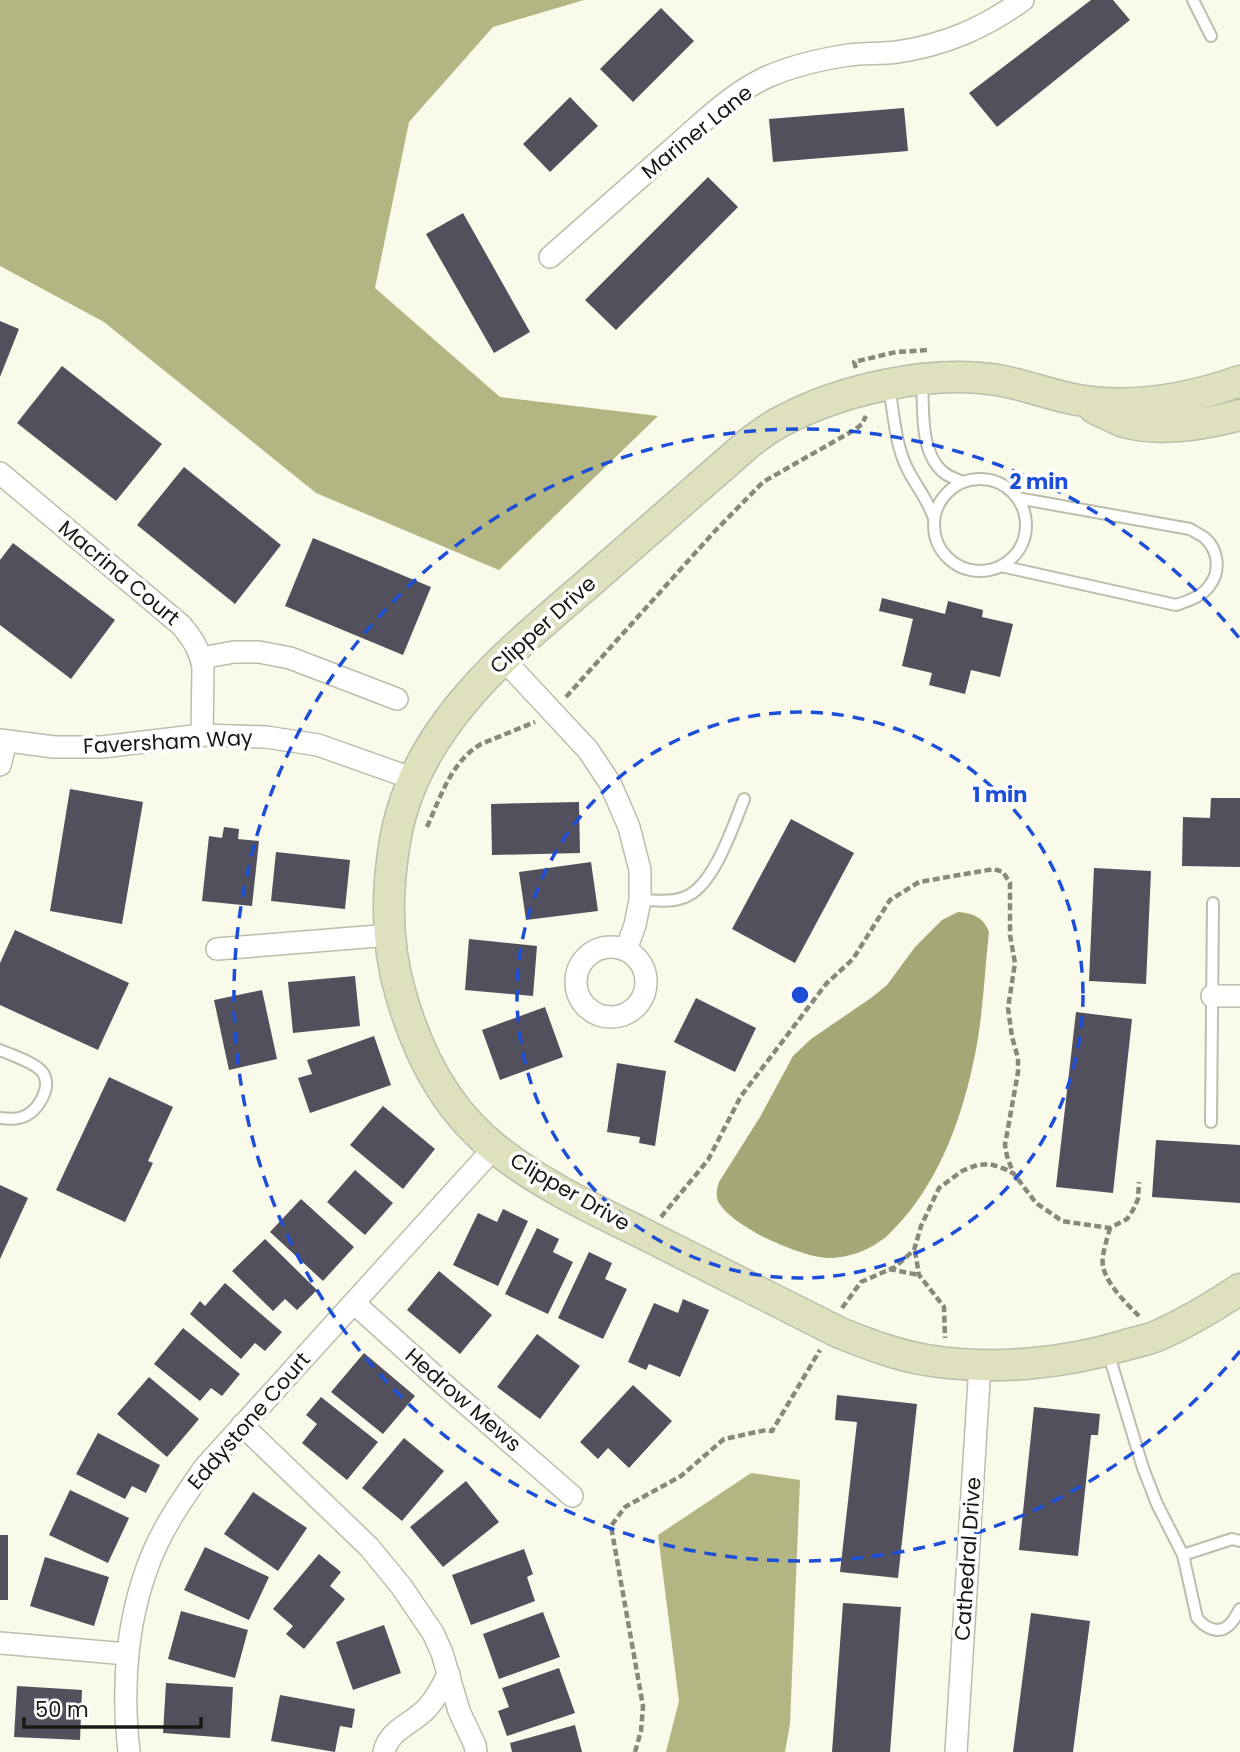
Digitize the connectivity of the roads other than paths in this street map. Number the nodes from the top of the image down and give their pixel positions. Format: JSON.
{"nodes":[{"id":1,"x":1023,"y":0,"type":"edge"},
{"id":2,"x":1193,"y":0,"type":"edge"},
{"id":3,"x":1211,"y":36,"type":"dead end"},
{"id":4,"x":550,"y":257,"type":"dead end"},
{"id":5,"x":922,"y":380,"type":"junction"},
{"id":6,"x":1240,"y":381,"type":"edge"},
{"id":7,"x":889,"y":385,"type":"junction"},
{"id":8,"x":1078,"y":400,"type":"junction"},
{"id":9,"x":1240,"y":415,"type":"edge"},
{"id":10,"x":0,"y":473,"type":"edge"},
{"id":11,"x":963,"y":482,"type":"junction"},
{"id":12,"x":1017,"y":498,"type":"junction"},
{"id":13,"x":934,"y":520,"type":"junction"},
{"id":14,"x":1001,"y":566,"type":"junction"},
{"id":15,"x":201,"y":658,"type":"junction"},
{"id":16,"x":504,"y":660,"type":"junction"},
{"id":17,"x":397,"y":699,"type":"dead end"},
{"id":18,"x":202,"y":735,"type":"junction"},
{"id":19,"x":3,"y":741,"type":"edge"},
{"id":20,"x":0,"y":765,"type":"edge"},
{"id":21,"x":414,"y":779,"type":"junction"},
{"id":22,"x":744,"y":799,"type":"dead end"},
{"id":23,"x":640,"y":900,"type":"junction"},
{"id":24,"x":1213,"y":903,"type":"dead end"},
{"id":25,"x":390,"y":935,"type":"junction"},
{"id":26,"x":217,"y":949,"type":"dead end"},
{"id":27,"x":626,"y":950,"type":"dead end"},
{"id":28,"x":1212,"y":996,"type":"junction"},
{"id":29,"x":1240,"y":996,"type":"edge"},
{"id":30,"x":0,"y":1050,"type":"edge"},
{"id":31,"x":0,"y":1118,"type":"edge"},
{"id":32,"x":1211,"y":1122,"type":"dead end"},
{"id":33,"x":494,"y":1148,"type":"junction"},
{"id":34,"x":1240,"y":1289,"type":"edge"},
{"id":35,"x":354,"y":1303,"type":"junction"},
{"id":36,"x":1107,"y":1351,"type":"junction"},
{"id":37,"x":980,"y":1365,"type":"junction"},
{"id":38,"x":242,"y":1425,"type":"junction"},
{"id":39,"x":572,"y":1496,"type":"dead end"},
{"id":40,"x":1240,"y":1541,"type":"edge"},
{"id":41,"x":1183,"y":1555,"type":"junction"},
{"id":42,"x":1240,"y":1609,"type":"edge"},
{"id":43,"x":0,"y":1643,"type":"edge"},
{"id":44,"x":127,"y":1654,"type":"junction"},
{"id":45,"x":449,"y":1674,"type":"junction"},
{"id":46,"x":129,"y":1752,"type":"edge"},
{"id":47,"x":384,"y":1752,"type":"edge"},
{"id":48,"x":476,"y":1752,"type":"edge"},
{"id":49,"x":956,"y":1752,"type":"edge"}],
"edges":[{"from":1,"to":4,"type":"street","name":"Mariner Lane"},
{"from":2,"to":3,"type":"lane"},
{"from":5,"to":7,"type":"street","name":"Clipper Drive"},
{"from":5,"to":8,"type":"street","name":"Clipper Drive"},
{"from":5,"to":11,"type":"lane"},
{"from":6,"to":8,"type":"street","name":"Clipper Drive"},
{"from":7,"to":13,"type":"lane"},
{"from":7,"to":16,"type":"street","name":"Clipper Drive"},
{"from":8,"to":9,"type":"street","name":"Clipper Drive"},
{"from":10,"to":15,"type":"street","name":"Macrina Court"},
{"from":11,"to":12,"type":"lane"},
{"from":11,"to":13,"type":"lane"},
{"from":12,"to":14,"type":"lane"},
{"from":12,"to":14,"type":"lane"},
{"from":13,"to":14,"type":"lane"},
{"from":15,"to":17,"type":"street"},
{"from":15,"to":18,"type":"street","name":"Macrina Court"},
{"from":16,"to":21,"type":"street","name":"Clipper Drive"},
{"from":16,"to":23,"type":"street"},
{"from":18,"to":19,"type":"street","name":"Faversham Way"},
{"from":18,"to":21,"type":"street","name":"Faversham Way"},
{"from":19,"to":20,"type":"street"},
{"from":21,"to":25,"type":"street","name":"Clipper Drive"},
{"from":22,"to":23,"type":"lane"},
{"from":23,"to":27,"type":"street"},
{"from":24,"to":28,"type":"lane"},
{"from":25,"to":26,"type":"street"},
{"from":25,"to":33,"type":"street","name":"Clipper Drive"},
{"from":28,"to":29,"type":"street"},
{"from":28,"to":32,"type":"lane"},
{"from":30,"to":31,"type":"lane"},
{"from":33,"to":35,"type":"street","name":"Eddystone Court"},
{"from":33,"to":37,"type":"street","name":"Clipper Drive"},
{"from":34,"to":36,"type":"street","name":"Clipper Drive"},
{"from":35,"to":38,"type":"street","name":"Eddystone Court"},
{"from":35,"to":39,"type":"street","name":"Hedrow Mews"},
{"from":36,"to":37,"type":"street","name":"Clipper Drive"},
{"from":36,"to":41,"type":"lane"},
{"from":37,"to":49,"type":"street","name":"Cathedral Drive"},
{"from":38,"to":44,"type":"street","name":"Eddystone Court"},
{"from":38,"to":45,"type":"street"},
{"from":40,"to":41,"type":"lane"},
{"from":41,"to":42,"type":"lane"},
{"from":43,"to":44,"type":"street"},
{"from":44,"to":46,"type":"street","name":"Eddystone Court"},
{"from":45,"to":47,"type":"street"},
{"from":45,"to":48,"type":"street"}]}
